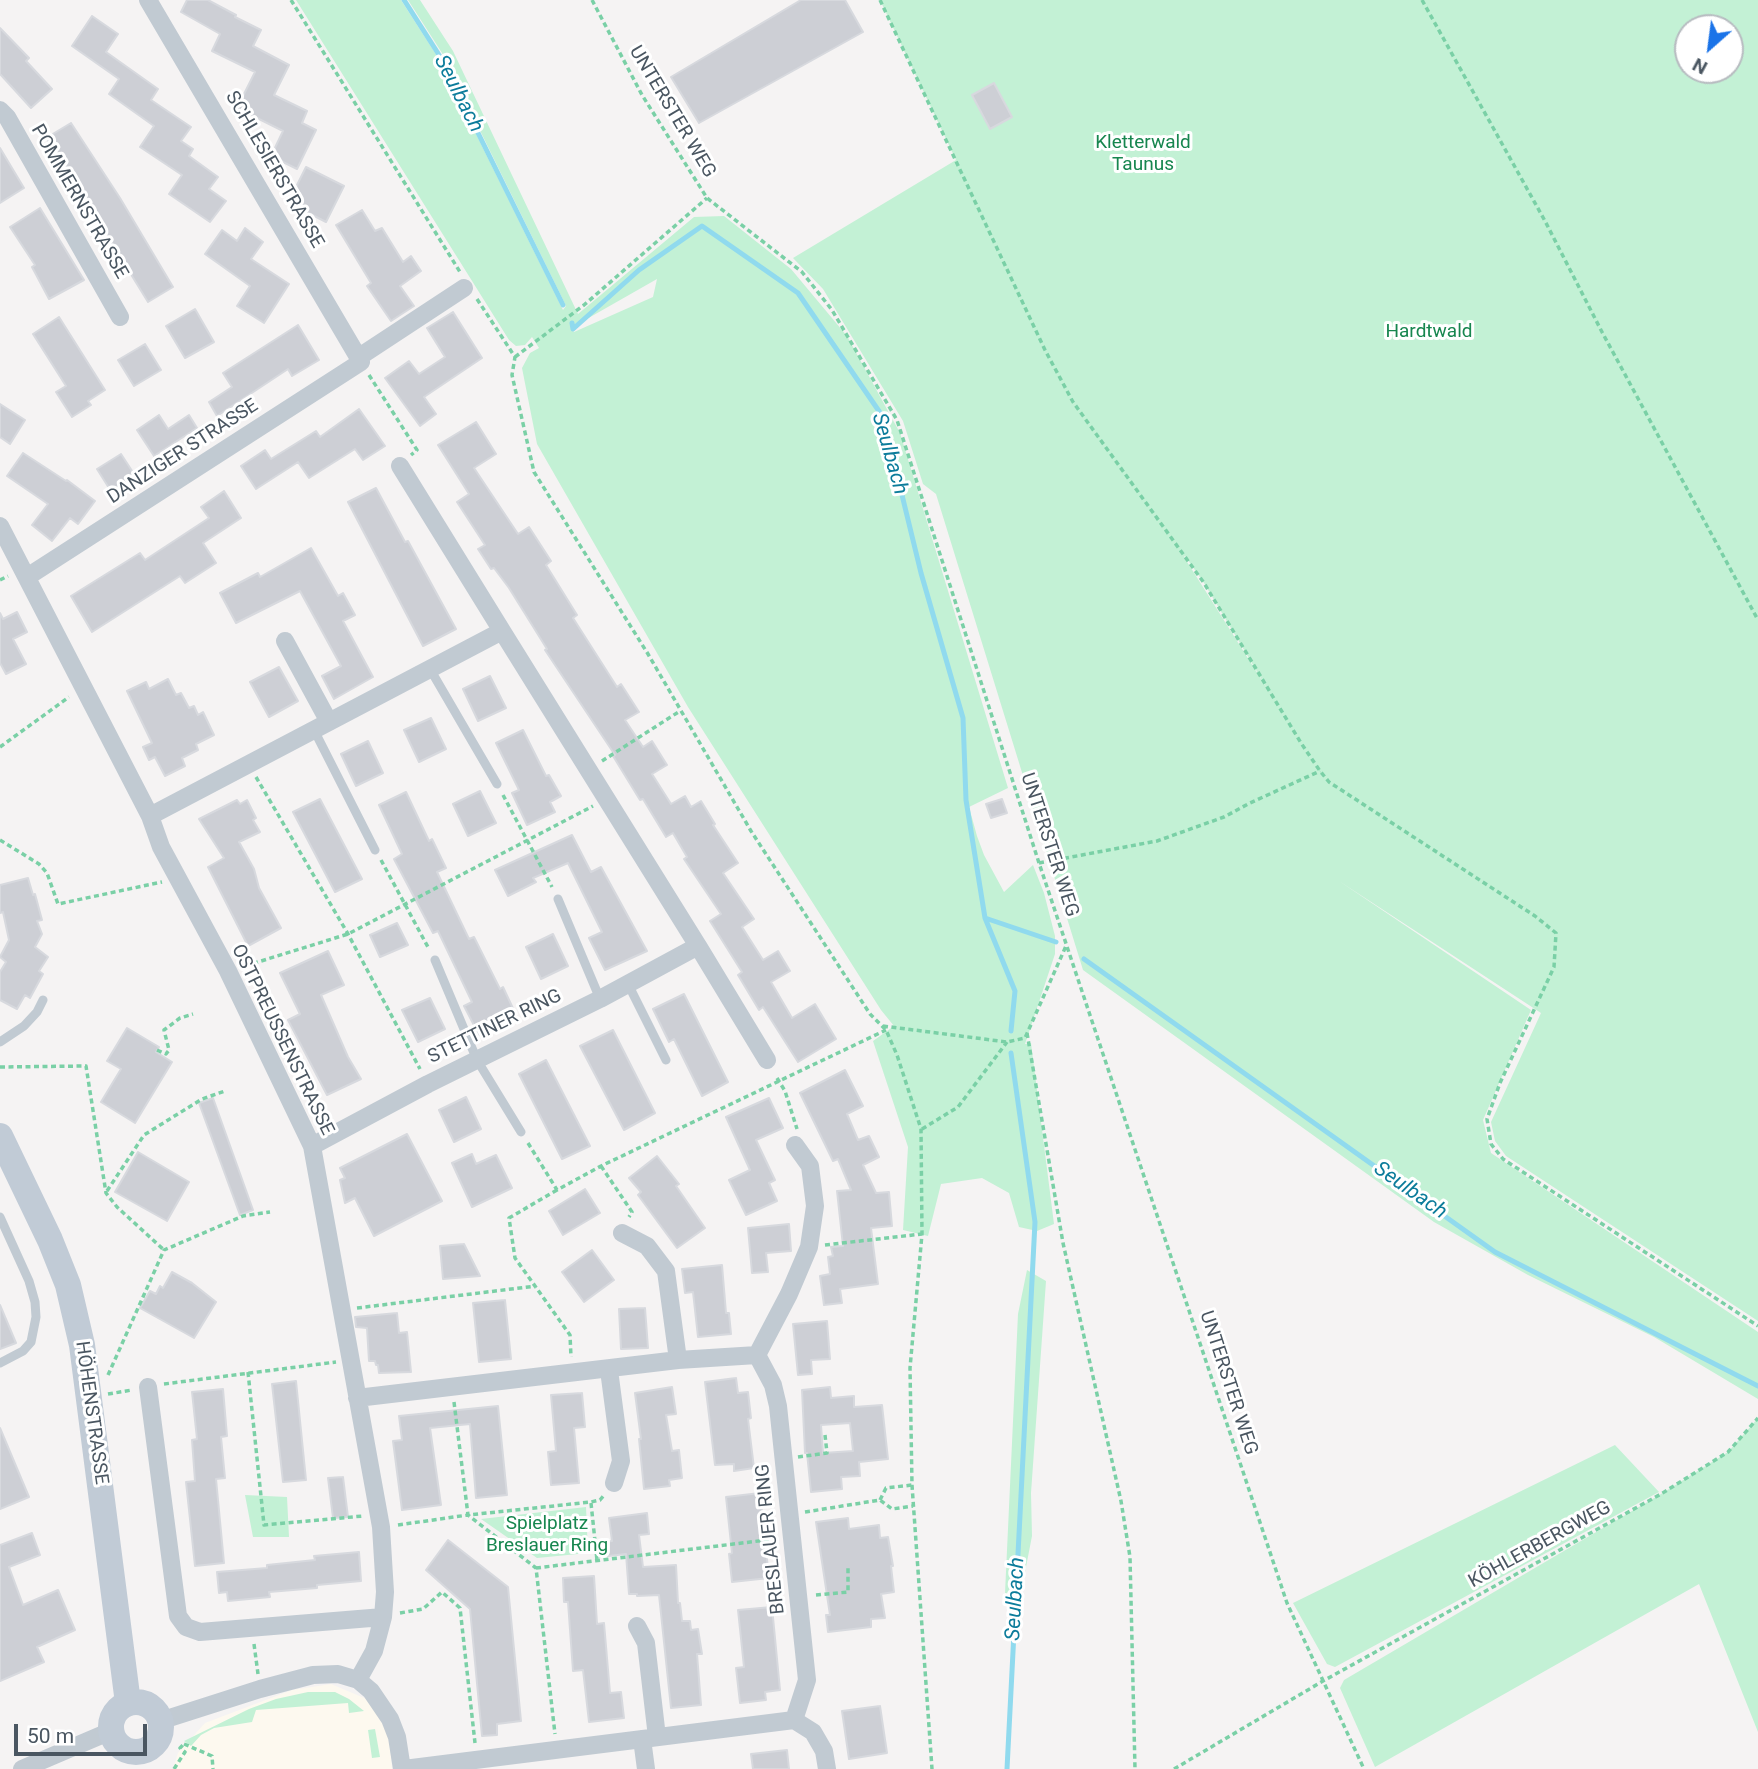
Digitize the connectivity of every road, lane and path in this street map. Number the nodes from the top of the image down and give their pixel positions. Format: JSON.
{"nodes":[{"id":1,"x":148,"y":0,"type":"edge"},
{"id":2,"x":291,"y":0,"type":"edge"},
{"id":3,"x":592,"y":0,"type":"edge"},
{"id":4,"x":881,"y":0,"type":"edge"},
{"id":5,"x":1422,"y":0,"type":"edge"},
{"id":6,"x":0,"y":110,"type":"edge"},
{"id":7,"x":707,"y":198,"type":"junction"},
{"id":8,"x":466,"y":286,"type":"junction"},
{"id":9,"x":120,"y":317,"type":"dead end"},
{"id":10,"x":515,"y":356,"type":"junction"},
{"id":11,"x":360,"y":359,"type":"junction"},
{"id":12,"x":400,"y":466,"type":"joint"},
{"id":13,"x":2,"y":536,"type":"edge"},
{"id":14,"x":27,"y":577,"type":"junction"},
{"id":15,"x":1758,"y":620,"type":"edge"},
{"id":16,"x":502,"y":631,"type":"junction"},
{"id":17,"x":285,"y":641,"type":"dead end"},
{"id":18,"x":430,"y":669,"type":"junction"},
{"id":19,"x":82,"y":688,"type":"junction"},
{"id":20,"x":680,"y":712,"type":"junction"},
{"id":21,"x":321,"y":726,"type":"junction"},
{"id":22,"x":0,"y":747,"type":"edge"},
{"id":23,"x":249,"y":766,"type":"junction"},
{"id":24,"x":589,"y":770,"type":"junction"},
{"id":25,"x":1320,"y":771,"type":"junction"},
{"id":26,"x":497,"y":784,"type":"joint"},
{"id":27,"x":607,"y":798,"type":"junction"},
{"id":28,"x":150,"y":816,"type":"junction"},
{"id":29,"x":526,"y":839,"type":"junction"},
{"id":30,"x":0,"y":840,"type":"edge"},
{"id":31,"x":375,"y":850,"type":"joint"},
{"id":32,"x":1039,"y":863,"type":"junction"},
{"id":33,"x":178,"y":879,"type":"junction"},
{"id":34,"x":558,"y":898,"type":"joint"},
{"id":35,"x":404,"y":903,"type":"junction"},
{"id":36,"x":348,"y":934,"type":"junction"},
{"id":37,"x":1067,"y":944,"type":"junction"},
{"id":38,"x":698,"y":946,"type":"junction"},
{"id":39,"x":435,"y":960,"type":"joint"},
{"id":40,"x":228,"y":971,"type":"junction"},
{"id":41,"x":628,"y":984,"type":"junction"},
{"id":42,"x":600,"y":999,"type":"junction"},
{"id":43,"x":43,"y":1000,"type":"dead end"},
{"id":44,"x":193,"y":1014,"type":"dead end"},
{"id":45,"x":884,"y":1028,"type":"junction"},
{"id":46,"x":1027,"y":1033,"type":"junction"},
{"id":47,"x":0,"y":1042,"type":"edge"},
{"id":48,"x":1007,"y":1042,"type":"junction"},
{"id":49,"x":157,"y":1050,"type":"dead end"},
{"id":50,"x":666,"y":1059,"type":"dead end"},
{"id":51,"x":477,"y":1060,"type":"junction"},
{"id":52,"x":767,"y":1060,"type":"joint"},
{"id":53,"x":0,"y":1067,"type":"edge"},
{"id":54,"x":779,"y":1080,"type":"junction"},
{"id":55,"x":428,"y":1084,"type":"junction"},
{"id":56,"x":225,"y":1091,"type":"dead end"},
{"id":57,"x":921,"y":1129,"type":"junction"},
{"id":58,"x":521,"y":1132,"type":"joint"},
{"id":59,"x":0,"y":1136,"type":"edge"},
{"id":60,"x":795,"y":1145,"type":"joint"},
{"id":61,"x":312,"y":1146,"type":"junction"},
{"id":62,"x":601,"y":1166,"type":"junction"},
{"id":63,"x":556,"y":1190,"type":"junction"},
{"id":64,"x":106,"y":1193,"type":"junction"},
{"id":65,"x":270,"y":1212,"type":"dead end"},
{"id":66,"x":0,"y":1217,"type":"edge"},
{"id":67,"x":622,"y":1233,"type":"joint"},
{"id":68,"x":922,"y":1234,"type":"junction"},
{"id":69,"x":809,"y":1247,"type":"junction"},
{"id":70,"x":164,"y":1250,"type":"junction"},
{"id":71,"x":536,"y":1286,"type":"junction"},
{"id":72,"x":341,"y":1310,"type":"junction"},
{"id":73,"x":1758,"y":1326,"type":"edge"},
{"id":74,"x":757,"y":1355,"type":"junction"},
{"id":75,"x":678,"y":1360,"type":"junction"},
{"id":76,"x":349,"y":1361,"type":"junction"},
{"id":77,"x":0,"y":1363,"type":"edge"},
{"id":78,"x":610,"y":1370,"type":"junction"},
{"id":79,"x":248,"y":1372,"type":"junction"},
{"id":80,"x":572,"y":1373,"type":"junction"},
{"id":81,"x":452,"y":1386,"type":"junction"},
{"id":82,"x":148,"y":1387,"type":"junction"},
{"id":83,"x":94,"y":1396,"type":"junction"},
{"id":84,"x":357,"y":1398,"type":"junction"},
{"id":85,"x":1758,"y":1418,"type":"edge"},
{"id":86,"x":825,"y":1435,"type":"dead end"},
{"id":87,"x":807,"y":1456,"type":"dead end"},
{"id":88,"x":614,"y":1483,"type":"joint"},
{"id":89,"x":912,"y":1485,"type":"junction"},
{"id":90,"x":880,"y":1500,"type":"junction"},
{"id":91,"x":591,"y":1502,"type":"junction"},
{"id":92,"x":913,"y":1506,"type":"junction"},
{"id":93,"x":807,"y":1511,"type":"dead end"},
{"id":94,"x":468,"y":1515,"type":"junction"},
{"id":95,"x":379,"y":1521,"type":"junction"},
{"id":96,"x":792,"y":1537,"type":"junction"},
{"id":97,"x":597,"y":1560,"type":"junction"},
{"id":98,"x":848,"y":1567,"type":"dead end"},
{"id":99,"x":536,"y":1568,"type":"junction"},
{"id":100,"x":823,"y":1594,"type":"dead end"},
{"id":101,"x":382,"y":1620,"type":"junction"},
{"id":102,"x":637,"y":1626,"type":"dead end"},
{"id":103,"x":251,"y":1628,"type":"junction"},
{"id":104,"x":358,"y":1680,"type":"junction"},
{"id":105,"x":1323,"y":1681,"type":"junction"},
{"id":106,"x":260,"y":1689,"type":"junction"},
{"id":107,"x":128,"y":1703,"type":"junction"},
{"id":108,"x":794,"y":1720,"type":"junction"},
{"id":109,"x":160,"y":1721,"type":"junction"},
{"id":110,"x":111,"y":1731,"type":"junction"},
{"id":111,"x":650,"y":1738,"type":"junction"},
{"id":112,"x":556,"y":1750,"type":"junction"},
{"id":113,"x":477,"y":1759,"type":"junction"},
{"id":114,"x":134,"y":1761,"type":"edge"},
{"id":115,"x":22,"y":1769,"type":"edge"},
{"id":116,"x":174,"y":1769,"type":"edge"},
{"id":117,"x":213,"y":1769,"type":"edge"},
{"id":118,"x":403,"y":1769,"type":"edge"},
{"id":119,"x":646,"y":1769,"type":"edge"},
{"id":120,"x":827,"y":1769,"type":"edge"},
{"id":121,"x":932,"y":1769,"type":"edge"},
{"id":122,"x":1135,"y":1769,"type":"edge"},
{"id":123,"x":1174,"y":1769,"type":"edge"},
{"id":124,"x":1364,"y":1769,"type":"edge"}],
"edges":[{"from":1,"to":11,"type":"street","name":"SCHLESIERSTRASSE"},
{"from":2,"to":8,"type":"path"},
{"from":3,"to":7,"type":"path","name":"UNTERSTER WEG"},
{"from":4,"to":25,"type":"path"},
{"from":5,"to":15,"type":"path"},
{"from":6,"to":9,"type":"street","name":"POMMERNSTRASSE"},
{"from":7,"to":10,"type":"path"},
{"from":7,"to":32,"type":"path","name":"UNTERSTER WEG"},
{"from":8,"to":10,"type":"path"},
{"from":8,"to":11,"type":"street","name":"DANZIGER STRASSE"},
{"from":10,"to":20,"type":"path"},
{"from":11,"to":12,"type":"path"},
{"from":11,"to":14,"type":"street","name":"DANZIGER STRASSE"},
{"from":12,"to":16,"type":"street"},
{"from":13,"to":14,"type":"street","name":"OSTPREUSSENSTRASSE"},
{"from":14,"to":19,"type":"street","name":"OSTPREUSSENSTRASSE"},
{"from":16,"to":18,"type":"street"},
{"from":16,"to":24,"type":"street"},
{"from":17,"to":21,"type":"street"},
{"from":18,"to":21,"type":"street"},
{"from":18,"to":26,"type":"lane"},
{"from":19,"to":22,"type":"path"},
{"from":19,"to":28,"type":"street","name":"OSTPREUSSENSTRASSE"},
{"from":20,"to":24,"type":"path"},
{"from":20,"to":45,"type":"path"},
{"from":21,"to":23,"type":"street"},
{"from":21,"to":31,"type":"lane"},
{"from":23,"to":28,"type":"street"},
{"from":23,"to":36,"type":"path"},
{"from":24,"to":27,"type":"street"},
{"from":25,"to":32,"type":"path"},
{"from":25,"to":73,"type":"path"},
{"from":26,"to":29,"type":"path"},
{"from":27,"to":29,"type":"path"},
{"from":27,"to":38,"type":"street"},
{"from":28,"to":33,"type":"street","name":"OSTPREUSSENSTRASSE"},
{"from":29,"to":34,"type":"path"},
{"from":29,"to":35,"type":"path"},
{"from":30,"to":33,"type":"path"},
{"from":31,"to":35,"type":"path"},
{"from":32,"to":37,"type":"path","name":"UNTERSTER WEG"},
{"from":33,"to":40,"type":"street","name":"OSTPREUSSENSTRASSE"},
{"from":34,"to":42,"type":"lane"},
{"from":35,"to":36,"type":"path"},
{"from":35,"to":39,"type":"path"},
{"from":36,"to":40,"type":"path"},
{"from":36,"to":55,"type":"path"},
{"from":37,"to":46,"type":"path"},
{"from":37,"to":105,"type":"path","name":"UNTERSTER WEG"},
{"from":38,"to":41,"type":"street","name":"STETTINER RING"},
{"from":38,"to":52,"type":"street"},
{"from":39,"to":51,"type":"lane"},
{"from":40,"to":61,"type":"street","name":"OSTPREUSSENSTRASSE"},
{"from":41,"to":42,"type":"street","name":"STETTINER RING"},
{"from":41,"to":50,"type":"lane"},
{"from":42,"to":51,"type":"street","name":"STETTINER RING"},
{"from":43,"to":47,"type":"lane"},
{"from":44,"to":49,"type":"path"},
{"from":45,"to":48,"type":"path"},
{"from":45,"to":54,"type":"path"},
{"from":45,"to":57,"type":"path"},
{"from":46,"to":48,"type":"path"},
{"from":46,"to":122,"type":"path"},
{"from":48,"to":57,"type":"path"},
{"from":51,"to":55,"type":"street","name":"STETTINER RING"},
{"from":51,"to":58,"type":"lane"},
{"from":52,"to":54,"type":"path"},
{"from":53,"to":64,"type":"path"},
{"from":54,"to":60,"type":"path"},
{"from":54,"to":62,"type":"path"},
{"from":55,"to":61,"type":"street","name":"STETTINER RING"},
{"from":56,"to":64,"type":"path"},
{"from":57,"to":68,"type":"path"},
{"from":58,"to":63,"type":"path"},
{"from":59,"to":83,"type":"street","name":"HÖHENSTRASSE"},
{"from":60,"to":69,"type":"street"},
{"from":61,"to":72,"type":"street","name":"OSTPREUSSENSTRASSE"},
{"from":62,"to":63,"type":"path"},
{"from":62,"to":67,"type":"path"},
{"from":63,"to":71,"type":"path"},
{"from":64,"to":70,"type":"path"},
{"from":65,"to":70,"type":"path"},
{"from":66,"to":77,"type":"lane"},
{"from":67,"to":75,"type":"street"},
{"from":68,"to":69,"type":"path"},
{"from":68,"to":89,"type":"path"},
{"from":69,"to":74,"type":"street"},
{"from":70,"to":83,"type":"path"},
{"from":71,"to":72,"type":"path"},
{"from":71,"to":80,"type":"path"},
{"from":72,"to":76,"type":"street","name":"OSTPREUSSENSTRASSE"},
{"from":74,"to":75,"type":"street"},
{"from":74,"to":96,"type":"street","name":"BRESLAUER RING"},
{"from":75,"to":78,"type":"street"},
{"from":76,"to":79,"type":"path"},
{"from":76,"to":84,"type":"street","name":"OSTPREUSSENSTRASSE"},
{"from":78,"to":80,"type":"street"},
{"from":78,"to":88,"type":"street"},
{"from":79,"to":82,"type":"path"},
{"from":79,"to":95,"type":"path"},
{"from":80,"to":81,"type":"street"},
{"from":81,"to":84,"type":"street"},
{"from":81,"to":94,"type":"path"},
{"from":82,"to":83,"type":"path"},
{"from":82,"to":103,"type":"street"},
{"from":83,"to":107,"type":"street","name":"HÖHENSTRASSE"},
{"from":84,"to":95,"type":"street","name":"OSTPREUSSENSTRASSE"},
{"from":85,"to":105,"type":"path","name":"KÖHLERBERGWEG"},
{"from":86,"to":87,"type":"path"},
{"from":88,"to":91,"type":"path"},
{"from":89,"to":90,"type":"path"},
{"from":89,"to":92,"type":"path"},
{"from":90,"to":92,"type":"path"},
{"from":90,"to":93,"type":"path"},
{"from":91,"to":94,"type":"path"},
{"from":91,"to":97,"type":"path"},
{"from":92,"to":121,"type":"path"},
{"from":94,"to":95,"type":"path"},
{"from":94,"to":99,"type":"path"},
{"from":95,"to":101,"type":"street","name":"OSTPREUSSENSTRASSE"},
{"from":96,"to":97,"type":"path"},
{"from":96,"to":108,"type":"street","name":"BRESLAUER RING"},
{"from":97,"to":99,"type":"path"},
{"from":98,"to":100,"type":"path"},
{"from":99,"to":112,"type":"path"},
{"from":101,"to":103,"type":"street"},
{"from":101,"to":104,"type":"street","name":"OSTPREUSSENSTRASSE"},
{"from":101,"to":113,"type":"path"},
{"from":102,"to":111,"type":"street"},
{"from":103,"to":106,"type":"path"},
{"from":104,"to":106,"type":"street"},
{"from":104,"to":118,"type":"street"},
{"from":105,"to":123,"type":"path","name":"KÖHLERBERGWEG"},
{"from":105,"to":124,"type":"path","name":"UNTERSTER WEG"},
{"from":106,"to":109,"type":"street"},
{"from":107,"to":109,"type":"street"},
{"from":107,"to":110,"type":"street"},
{"from":108,"to":111,"type":"street"},
{"from":108,"to":120,"type":"street"},
{"from":109,"to":114,"type":"street"},
{"from":110,"to":114,"type":"street"},
{"from":110,"to":115,"type":"street"},
{"from":111,"to":112,"type":"street"},
{"from":111,"to":119,"type":"street"},
{"from":112,"to":113,"type":"street"},
{"from":113,"to":118,"type":"street"},
{"from":116,"to":117,"type":"path"}]}
